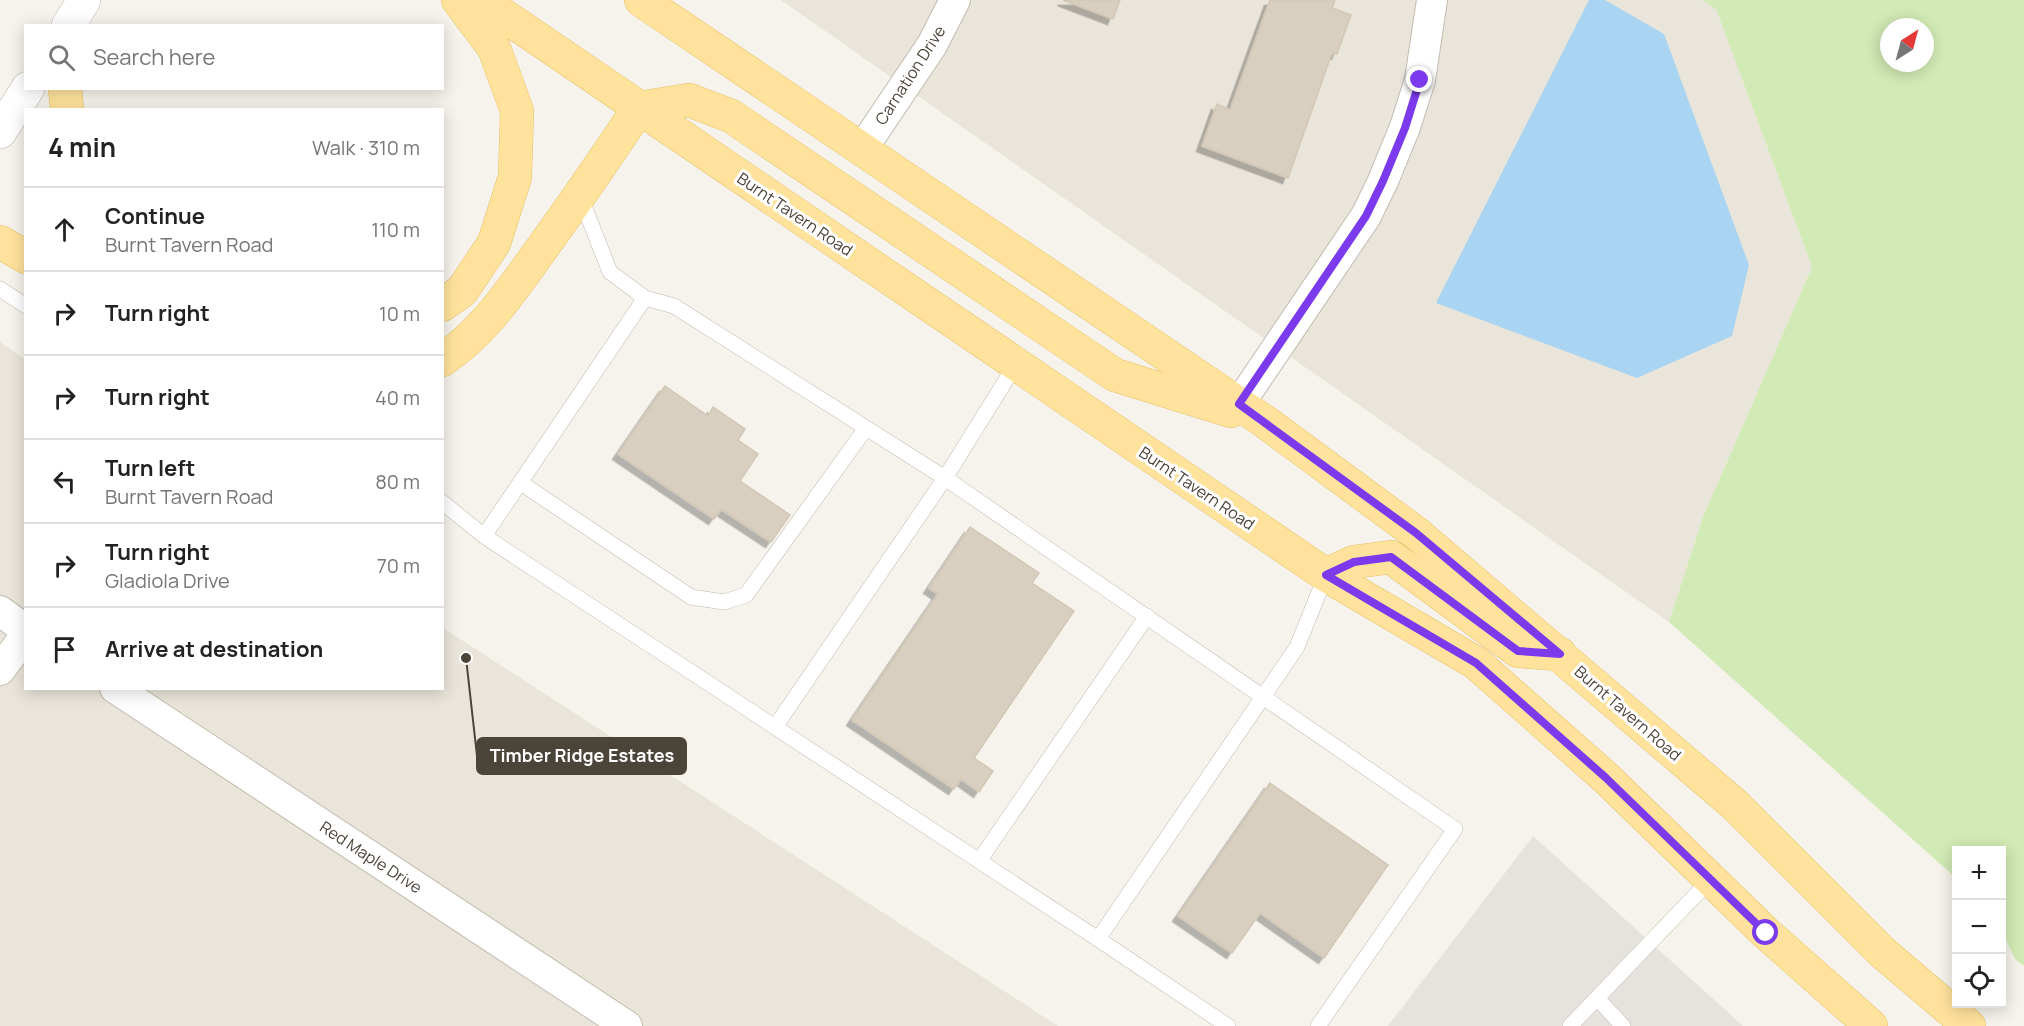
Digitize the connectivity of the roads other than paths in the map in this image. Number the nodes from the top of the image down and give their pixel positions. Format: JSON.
{"nodes":[{"id":1,"x":84,"y":0,"type":"edge"},
{"id":2,"x":458,"y":0,"type":"edge"},
{"id":3,"x":481,"y":0,"type":"edge"},
{"id":4,"x":641,"y":0,"type":"edge"},
{"id":5,"x":955,"y":0,"type":"edge"},
{"id":6,"x":1432,"y":0,"type":"edge"},
{"id":7,"x":69,"y":24,"type":"edge"},
{"id":8,"x":27,"y":90,"type":"edge"},
{"id":9,"x":65,"y":90,"type":"edge"},
{"id":10,"x":67,"y":108,"type":"edge"},
{"id":11,"x":639,"y":108,"type":"junction"},
{"id":12,"x":0,"y":132,"type":"edge"},
{"id":13,"x":862,"y":149,"type":"junction"},
{"id":14,"x":580,"y":196,"type":"junction"},
{"id":15,"x":0,"y":242,"type":"edge"},
{"id":16,"x":24,"y":256,"type":"edge"},
{"id":17,"x":0,"y":289,"type":"edge"},
{"id":18,"x":645,"y":298,"type":"junction"},
{"id":19,"x":444,"y":304,"type":"edge"},
{"id":20,"x":24,"y":305,"type":"edge"},
{"id":21,"x":444,"y":359,"type":"edge"},
{"id":22,"x":1016,"y":364,"type":"junction"},
{"id":23,"x":1251,"y":412,"type":"junction"},
{"id":24,"x":866,"y":428,"type":"junction"},
{"id":25,"x":945,"y":478,"type":"junction"},
{"id":26,"x":521,"y":483,"type":"junction"},
{"id":27,"x":444,"y":504,"type":"edge"},
{"id":28,"x":484,"y":536,"type":"junction"},
{"id":29,"x":1326,"y":575,"type":"junction"},
{"id":30,"x":0,"y":611,"type":"edge"},
{"id":31,"x":1147,"y":616,"type":"junction"},
{"id":32,"x":24,"y":629,"type":"edge"},
{"id":33,"x":24,"y":638,"type":"edge"},
{"id":34,"x":1560,"y":654,"type":"junction"},
{"id":35,"x":0,"y":670,"type":"edge"},
{"id":36,"x":118,"y":690,"type":"edge"},
{"id":37,"x":1263,"y":696,"type":"junction"},
{"id":38,"x":775,"y":727,"type":"junction"},
{"id":39,"x":979,"y":861,"type":"junction"},
{"id":40,"x":1711,"y":879,"type":"junction"},
{"id":41,"x":1098,"y":939,"type":"junction"},
{"id":42,"x":1597,"y":998,"type":"junction"},
{"id":43,"x":627,"y":1026,"type":"edge"},
{"id":44,"x":1228,"y":1026,"type":"edge"},
{"id":45,"x":1318,"y":1026,"type":"edge"},
{"id":46,"x":1570,"y":1026,"type":"edge"},
{"id":47,"x":1623,"y":1026,"type":"edge"},
{"id":48,"x":1871,"y":1026,"type":"edge"},
{"id":49,"x":1969,"y":1026,"type":"edge"}],
"edges":[{"from":1,"to":7,"type":"street"},
{"from":2,"to":19,"type":"main road"},
{"from":3,"to":11,"type":"main road","name":"Burnt Tavern Road"},
{"from":4,"to":13,"type":"main road","name":"Burnt Tavern Road"},
{"from":5,"to":13,"type":"street","name":"Carnation Drive"},
{"from":6,"to":23,"type":"street"},
{"from":8,"to":12,"type":"street"},
{"from":9,"to":10,"type":"main road"},
{"from":11,"to":14,"type":"main road"},
{"from":11,"to":22,"type":"main road","name":"Burnt Tavern Road"},
{"from":11,"to":23,"type":"main road"},
{"from":13,"to":23,"type":"main road","name":"Burnt Tavern Road"},
{"from":14,"to":18,"type":"lane"},
{"from":14,"to":21,"type":"main road"},
{"from":15,"to":16,"type":"main road"},
{"from":17,"to":20,"type":"lane"},
{"from":18,"to":24,"type":"lane"},
{"from":18,"to":26,"type":"lane"},
{"from":22,"to":25,"type":"lane"},
{"from":22,"to":29,"type":"main road","name":"Burnt Tavern Road"},
{"from":23,"to":34,"type":"main road","name":"Burnt Tavern Road"},
{"from":24,"to":25,"type":"lane"},
{"from":24,"to":26,"type":"lane"},
{"from":25,"to":31,"type":"lane"},
{"from":25,"to":38,"type":"lane"},
{"from":26,"to":28,"type":"lane"},
{"from":27,"to":28,"type":"lane"},
{"from":28,"to":38,"type":"lane"},
{"from":29,"to":34,"type":"main road"},
{"from":29,"to":37,"type":"lane"},
{"from":29,"to":40,"type":"main road","name":"Burnt Tavern Road"},
{"from":30,"to":32,"type":"street"},
{"from":31,"to":37,"type":"lane"},
{"from":31,"to":39,"type":"lane"},
{"from":33,"to":35,"type":"street"},
{"from":34,"to":49,"type":"main road","name":"Burnt Tavern Road"},
{"from":36,"to":43,"type":"street","name":"Red Maple Drive"},
{"from":37,"to":41,"type":"lane"},
{"from":37,"to":45,"type":"lane"},
{"from":38,"to":39,"type":"lane"},
{"from":39,"to":41,"type":"lane"},
{"from":40,"to":42,"type":"lane"},
{"from":40,"to":48,"type":"main road","name":"Burnt Tavern Road"},
{"from":41,"to":44,"type":"lane"},
{"from":42,"to":46,"type":"lane"},
{"from":42,"to":47,"type":"lane"}]}
